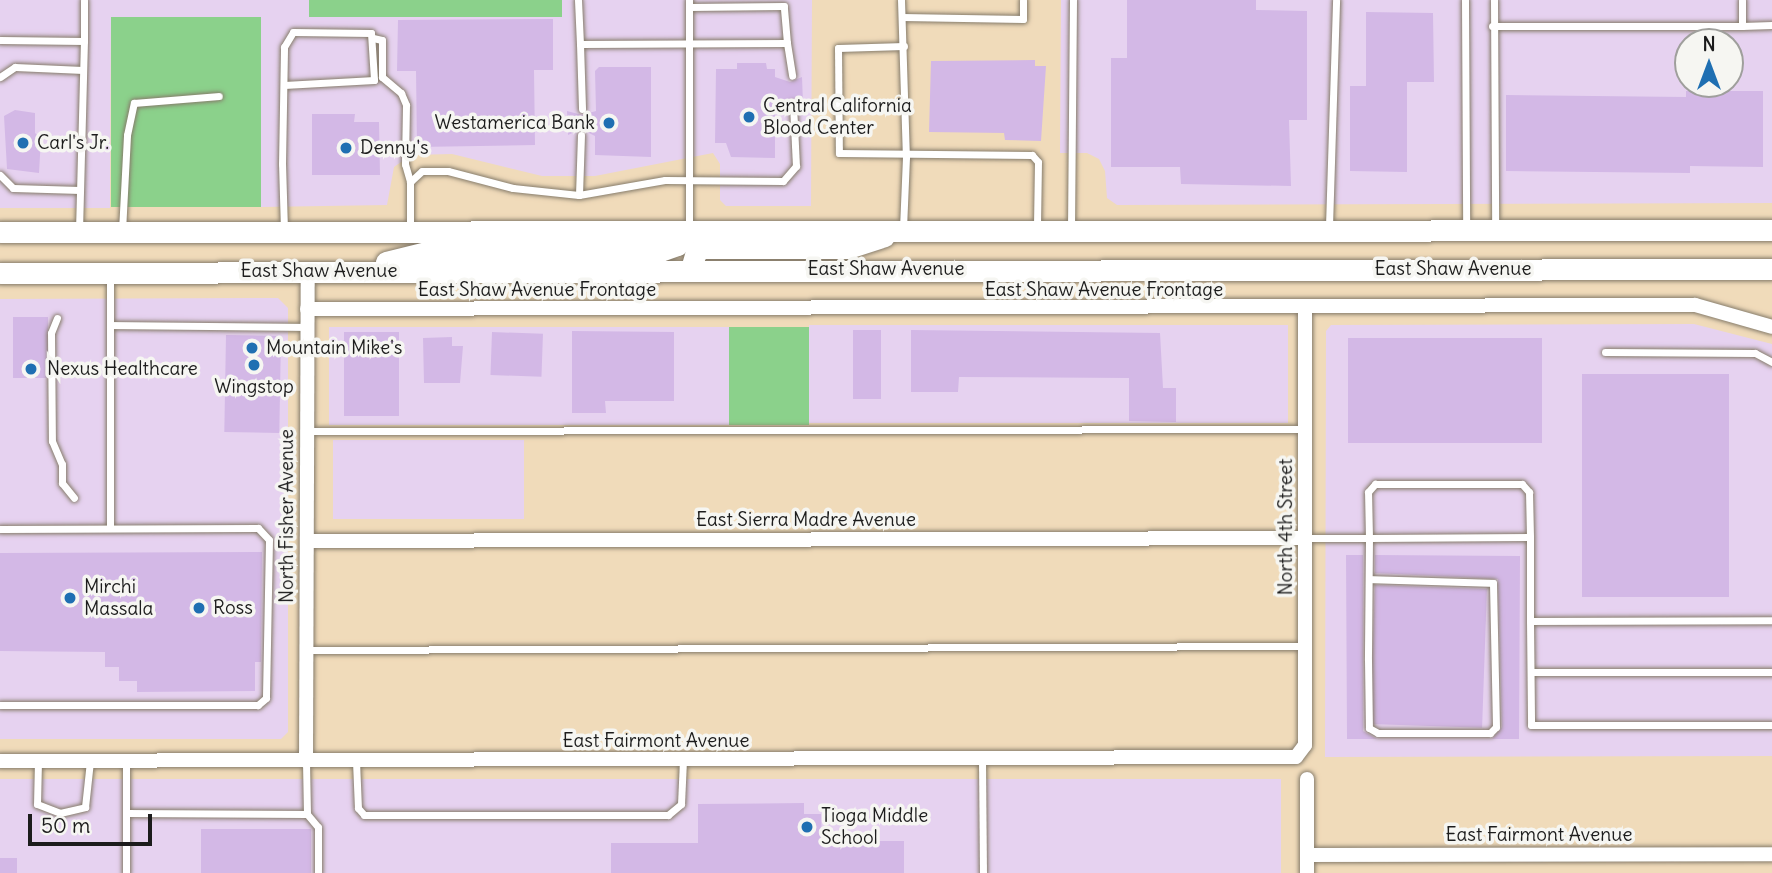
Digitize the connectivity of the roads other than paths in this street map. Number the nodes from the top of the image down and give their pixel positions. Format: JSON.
{"nodes":[{"id":1,"x":84,"y":0,"type":"edge"},
{"id":2,"x":578,"y":0,"type":"edge"},
{"id":3,"x":901,"y":0,"type":"edge"},
{"id":4,"x":1023,"y":0,"type":"edge"},
{"id":5,"x":1073,"y":0,"type":"edge"},
{"id":6,"x":1336,"y":0,"type":"edge"},
{"id":7,"x":1465,"y":0,"type":"edge"},
{"id":8,"x":1494,"y":0,"type":"edge"},
{"id":9,"x":1742,"y":0,"type":"edge"},
{"id":10,"x":689,"y":3,"type":"edge"},
{"id":11,"x":902,"y":17,"type":"junction"},
{"id":12,"x":1772,"y":25,"type":"edge"},
{"id":13,"x":1492,"y":26,"type":"junction"},
{"id":14,"x":1742,"y":26,"type":"junction"},
{"id":15,"x":373,"y":38,"type":"junction"},
{"id":16,"x":0,"y":40,"type":"edge"},
{"id":17,"x":84,"y":41,"type":"junction"},
{"id":18,"x":690,"y":41,"type":"junction"},
{"id":19,"x":787,"y":43,"type":"junction"},
{"id":20,"x":580,"y":44,"type":"junction"},
{"id":21,"x":904,"y":46,"type":"junction"},
{"id":22,"x":83,"y":70,"type":"junction"},
{"id":23,"x":792,"y":76,"type":"dead end"},
{"id":24,"x":0,"y":77,"type":"edge"},
{"id":25,"x":284,"y":85,"type":"junction"},
{"id":26,"x":219,"y":96,"type":"dead end"},
{"id":27,"x":793,"y":104,"type":"dead end"},
{"id":28,"x":582,"y":110,"type":"dead end"},
{"id":29,"x":581,"y":135,"type":"dead end"},
{"id":30,"x":906,"y":157,"type":"junction"},
{"id":31,"x":0,"y":175,"type":"edge"},
{"id":32,"x":689,"y":180,"type":"junction"},
{"id":33,"x":410,"y":182,"type":"junction"},
{"id":34,"x":80,"y":190,"type":"junction"},
{"id":35,"x":579,"y":195,"type":"junction"},
{"id":36,"x":1466,"y":228,"type":"junction"},
{"id":37,"x":1494,"y":228,"type":"junction"},
{"id":38,"x":1329,"y":229,"type":"junction"},
{"id":39,"x":690,"y":230,"type":"junction"},
{"id":40,"x":903,"y":230,"type":"junction"},
{"id":41,"x":1037,"y":230,"type":"junction"},
{"id":42,"x":1071,"y":230,"type":"junction"},
{"id":43,"x":1772,"y":230,"type":"edge"},
{"id":44,"x":122,"y":231,"type":"junction"},
{"id":45,"x":284,"y":231,"type":"junction"},
{"id":46,"x":410,"y":231,"type":"junction"},
{"id":47,"x":0,"y":232,"type":"edge"},
{"id":48,"x":79,"y":232,"type":"junction"},
{"id":49,"x":691,"y":269,"type":"junction"},
{"id":50,"x":1772,"y":269,"type":"edge"},
{"id":51,"x":351,"y":270,"type":"junction"},
{"id":52,"x":308,"y":271,"type":"junction"},
{"id":53,"x":0,"y":272,"type":"edge"},
{"id":54,"x":110,"y":272,"type":"junction"},
{"id":55,"x":307,"y":309,"type":"junction"},
{"id":56,"x":1305,"y":309,"type":"junction"},
{"id":57,"x":57,"y":318,"type":"dead end"},
{"id":58,"x":110,"y":325,"type":"junction"},
{"id":59,"x":307,"y":327,"type":"junction"},
{"id":60,"x":1772,"y":327,"type":"edge"},
{"id":61,"x":1605,"y":352,"type":"dead end"},
{"id":62,"x":1772,"y":362,"type":"edge"},
{"id":63,"x":1305,"y":429,"type":"junction"},
{"id":64,"x":307,"y":431,"type":"junction"},
{"id":65,"x":74,"y":498,"type":"dead end"},
{"id":66,"x":110,"y":528,"type":"junction"},
{"id":67,"x":0,"y":529,"type":"edge"},
{"id":68,"x":1530,"y":537,"type":"junction"},
{"id":69,"x":1305,"y":538,"type":"junction"},
{"id":70,"x":1369,"y":538,"type":"junction"},
{"id":71,"x":307,"y":541,"type":"junction"},
{"id":72,"x":1368,"y":579,"type":"junction"},
{"id":73,"x":1772,"y":620,"type":"edge"},
{"id":74,"x":1530,"y":621,"type":"junction"},
{"id":75,"x":1305,"y":646,"type":"junction"},
{"id":76,"x":306,"y":650,"type":"junction"},
{"id":77,"x":1772,"y":672,"type":"edge"},
{"id":78,"x":1531,"y":673,"type":"junction"},
{"id":79,"x":0,"y":705,"type":"edge"},
{"id":80,"x":1772,"y":725,"type":"edge"},
{"id":81,"x":1305,"y":746,"type":"joint"},
{"id":82,"x":683,"y":760,"type":"junction"},
{"id":83,"x":982,"y":760,"type":"junction"},
{"id":84,"x":0,"y":761,"type":"edge"},
{"id":85,"x":38,"y":761,"type":"junction"},
{"id":86,"x":90,"y":761,"type":"junction"},
{"id":87,"x":125,"y":761,"type":"junction"},
{"id":88,"x":306,"y":761,"type":"junction"},
{"id":89,"x":356,"y":761,"type":"junction"},
{"id":90,"x":1307,"y":779,"type":"dead end"},
{"id":91,"x":125,"y":813,"type":"junction"},
{"id":92,"x":307,"y":814,"type":"junction"},
{"id":93,"x":1772,"y":854,"type":"edge"},
{"id":94,"x":1307,"y":855,"type":"junction"},
{"id":95,"x":125,"y":873,"type":"edge"},
{"id":96,"x":318,"y":873,"type":"edge"},
{"id":97,"x":983,"y":873,"type":"edge"},
{"id":98,"x":1307,"y":873,"type":"edge"}],
"edges":[{"from":1,"to":17,"type":"lane"},
{"from":2,"to":20,"type":"lane"},
{"from":3,"to":11,"type":"lane"},
{"from":4,"to":11,"type":"lane"},
{"from":5,"to":42,"type":"lane"},
{"from":6,"to":38,"type":"lane"},
{"from":7,"to":36,"type":"lane"},
{"from":8,"to":13,"type":"lane"},
{"from":9,"to":14,"type":"lane"},
{"from":10,"to":18,"type":"lane"},
{"from":10,"to":19,"type":"lane"},
{"from":11,"to":21,"type":"lane"},
{"from":12,"to":14,"type":"lane"},
{"from":13,"to":14,"type":"lane"},
{"from":13,"to":37,"type":"lane"},
{"from":15,"to":25,"type":"lane"},
{"from":15,"to":25,"type":"lane"},
{"from":15,"to":33,"type":"lane"},
{"from":16,"to":17,"type":"lane"},
{"from":17,"to":22,"type":"lane"},
{"from":18,"to":19,"type":"lane"},
{"from":18,"to":20,"type":"lane"},
{"from":18,"to":32,"type":"lane"},
{"from":19,"to":23,"type":"lane"},
{"from":20,"to":28,"type":"lane"},
{"from":21,"to":30,"type":"lane"},
{"from":21,"to":30,"type":"lane"},
{"from":22,"to":24,"type":"lane"},
{"from":22,"to":34,"type":"lane"},
{"from":25,"to":45,"type":"lane"},
{"from":26,"to":44,"type":"lane"},
{"from":27,"to":32,"type":"lane"},
{"from":29,"to":35,"type":"lane"},
{"from":30,"to":40,"type":"lane"},
{"from":30,"to":41,"type":"lane"},
{"from":31,"to":34,"type":"lane"},
{"from":32,"to":35,"type":"lane"},
{"from":32,"to":39,"type":"lane"},
{"from":33,"to":35,"type":"lane"},
{"from":33,"to":46,"type":"lane"},
{"from":34,"to":48,"type":"lane"},
{"from":36,"to":37,"type":"main road","name":"East Shaw Avenue"},
{"from":36,"to":38,"type":"main road","name":"East Shaw Avenue"},
{"from":37,"to":43,"type":"main road","name":"East Shaw Avenue"},
{"from":38,"to":42,"type":"main road","name":"East Shaw Avenue"},
{"from":39,"to":40,"type":"main road","name":"East Shaw Avenue"},
{"from":39,"to":46,"type":"main road","name":"East Shaw Avenue"},
{"from":39,"to":51,"type":"main road"},
{"from":40,"to":41,"type":"main road","name":"East Shaw Avenue"},
{"from":40,"to":49,"type":"main road"},
{"from":41,"to":42,"type":"main road","name":"East Shaw Avenue"},
{"from":44,"to":45,"type":"main road","name":"East Shaw Avenue"},
{"from":44,"to":48,"type":"main road","name":"East Shaw Avenue"},
{"from":45,"to":46,"type":"main road","name":"East Shaw Avenue"},
{"from":47,"to":48,"type":"main road","name":"East Shaw Avenue"},
{"from":49,"to":50,"type":"main road","name":"East Shaw Avenue"},
{"from":49,"to":51,"type":"main road","name":"East Shaw Avenue"},
{"from":51,"to":52,"type":"main road","name":"East Shaw Avenue"},
{"from":52,"to":54,"type":"main road","name":"East Shaw Avenue"},
{"from":52,"to":55,"type":"street","name":"North Fisher Avenue"},
{"from":53,"to":54,"type":"main road","name":"East Shaw Avenue"},
{"from":54,"to":58,"type":"lane"},
{"from":55,"to":56,"type":"street","name":"East Shaw Avenue Frontage"},
{"from":55,"to":59,"type":"street","name":"North Fisher Avenue"},
{"from":56,"to":60,"type":"street","name":"East Shaw Avenue Frontage"},
{"from":56,"to":63,"type":"street","name":"North 4th Street"},
{"from":57,"to":65,"type":"lane"},
{"from":58,"to":59,"type":"lane"},
{"from":58,"to":66,"type":"lane"},
{"from":59,"to":64,"type":"street","name":"North Fisher Avenue"},
{"from":61,"to":62,"type":"lane"},
{"from":63,"to":64,"type":"lane"},
{"from":63,"to":69,"type":"street","name":"North 4th Street"},
{"from":64,"to":71,"type":"street","name":"North Fisher Avenue"},
{"from":66,"to":67,"type":"lane"},
{"from":66,"to":79,"type":"lane"},
{"from":68,"to":70,"type":"lane"},
{"from":68,"to":70,"type":"lane"},
{"from":68,"to":74,"type":"lane"},
{"from":69,"to":70,"type":"lane"},
{"from":69,"to":71,"type":"street","name":"East Sierra Madre Avenue"},
{"from":69,"to":75,"type":"street","name":"North 4th Street"},
{"from":70,"to":72,"type":"lane"},
{"from":71,"to":76,"type":"street","name":"North Fisher Avenue"},
{"from":72,"to":72,"type":"lane"},
{"from":73,"to":74,"type":"lane"},
{"from":74,"to":78,"type":"lane"},
{"from":75,"to":76,"type":"lane"},
{"from":75,"to":81,"type":"street","name":"North 4th Street"},
{"from":76,"to":88,"type":"street","name":"North Fisher Avenue"},
{"from":77,"to":78,"type":"lane"},
{"from":78,"to":80,"type":"lane"},
{"from":81,"to":83,"type":"street","name":"East Fairmont Avenue"},
{"from":82,"to":83,"type":"street","name":"East Fairmont Avenue"},
{"from":82,"to":89,"type":"street","name":"East Fairmont Avenue"},
{"from":82,"to":89,"type":"lane"},
{"from":83,"to":97,"type":"lane"},
{"from":84,"to":85,"type":"street","name":"East Fairmont Avenue"},
{"from":85,"to":86,"type":"street","name":"East Fairmont Avenue"},
{"from":85,"to":86,"type":"lane"},
{"from":86,"to":87,"type":"street","name":"East Fairmont Avenue"},
{"from":87,"to":88,"type":"street","name":"East Fairmont Avenue"},
{"from":87,"to":91,"type":"lane"},
{"from":88,"to":89,"type":"street","name":"East Fairmont Avenue"},
{"from":88,"to":92,"type":"lane"},
{"from":90,"to":94,"type":"street"},
{"from":91,"to":92,"type":"lane"},
{"from":91,"to":95,"type":"lane"},
{"from":92,"to":96,"type":"lane"},
{"from":93,"to":94,"type":"street","name":"East Fairmont Avenue"},
{"from":94,"to":98,"type":"street"}]}
